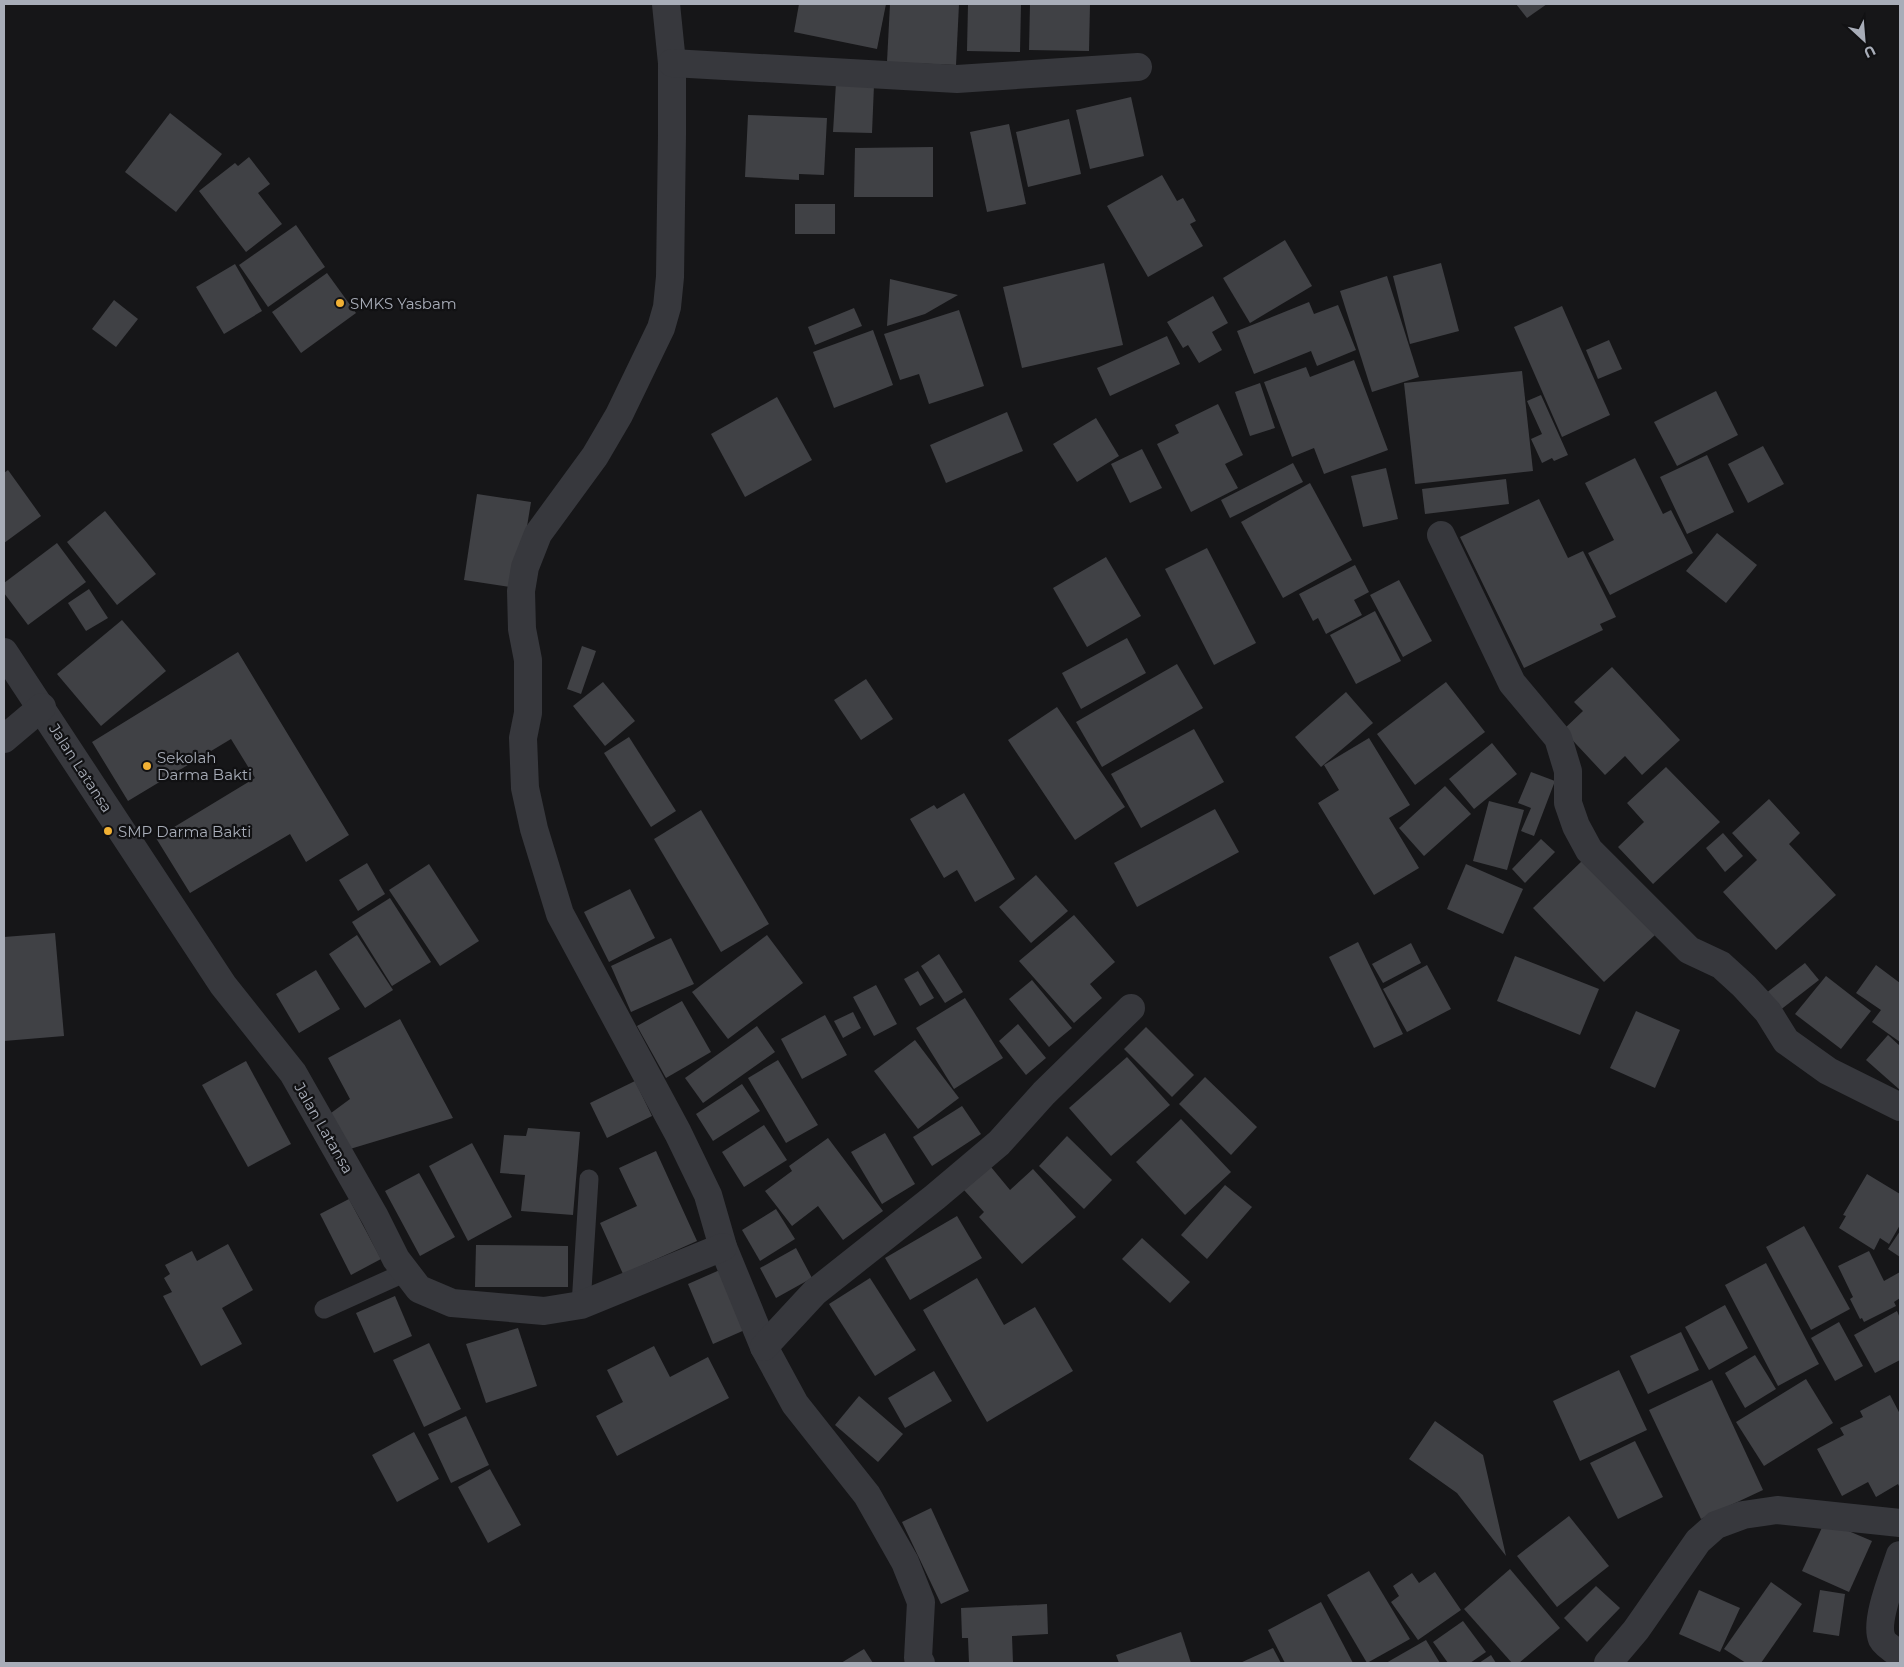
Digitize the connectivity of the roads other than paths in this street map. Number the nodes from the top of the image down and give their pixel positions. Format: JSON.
{"nodes":[{"id":1,"x":666,"y":4,"type":"edge"},
{"id":2,"x":672,"y":64,"type":"junction"},
{"id":3,"x":1138,"y":67,"type":"dead end"},
{"id":4,"x":1441,"y":535,"type":"dead end"},
{"id":5,"x":4,"y":652,"type":"edge"},
{"id":6,"x":42,"y":707,"type":"junction"},
{"id":7,"x":4,"y":739,"type":"edge"},
{"id":8,"x":1131,"y":1008,"type":"dead end"},
{"id":9,"x":1900,"y":1107,"type":"edge"},
{"id":10,"x":589,"y":1178,"type":"dead end"},
{"id":11,"x":723,"y":1247,"type":"junction"},
{"id":12,"x":406,"y":1272,"type":"junction"},
{"id":13,"x":581,"y":1305,"type":"junction"},
{"id":14,"x":324,"y":1309,"type":"dead end"},
{"id":15,"x":764,"y":1348,"type":"junction"},
{"id":16,"x":1900,"y":1523,"type":"edge"},
{"id":17,"x":1900,"y":1554,"type":"edge"},
{"id":18,"x":1900,"y":1654,"type":"edge"},
{"id":19,"x":921,"y":1663,"type":"edge"},
{"id":20,"x":1608,"y":1663,"type":"edge"}],
"edges":[{"from":1,"to":2,"type":"street"},
{"from":2,"to":3,"type":"street"},
{"from":2,"to":11,"type":"street"},
{"from":4,"to":9,"type":"street"},
{"from":5,"to":6,"type":"street","name":"Jalan Latansa"},
{"from":6,"to":7,"type":"street","name":"Jalan Latansa"},
{"from":6,"to":12,"type":"street","name":"Jalan Latansa"},
{"from":8,"to":15,"type":"street"},
{"from":10,"to":13,"type":"lane"},
{"from":11,"to":13,"type":"street","name":"Jalan Latansa"},
{"from":11,"to":15,"type":"street"},
{"from":12,"to":13,"type":"street","name":"Jalan Latansa"},
{"from":12,"to":14,"type":"lane"},
{"from":15,"to":19,"type":"street"},
{"from":16,"to":20,"type":"street"},
{"from":17,"to":18,"type":"street"}]}
